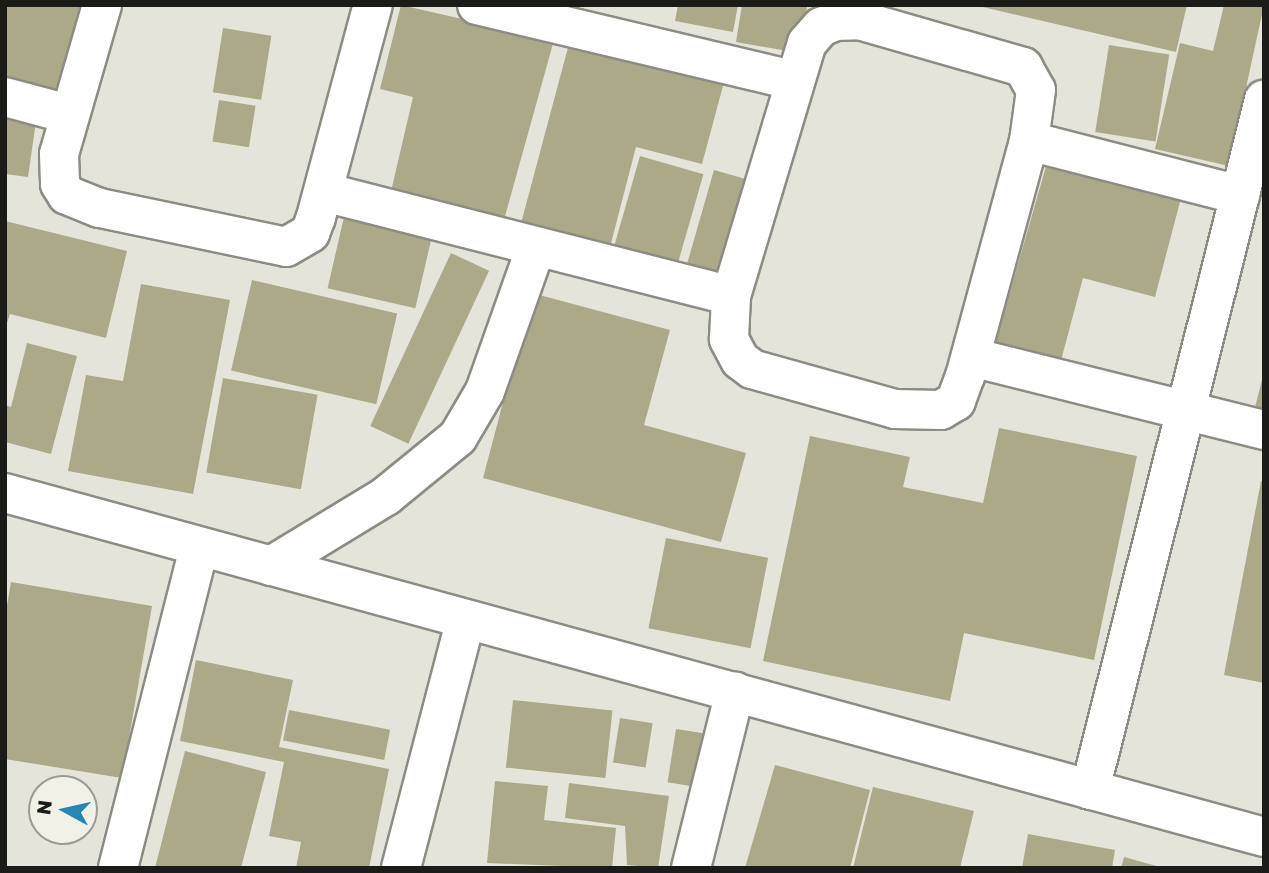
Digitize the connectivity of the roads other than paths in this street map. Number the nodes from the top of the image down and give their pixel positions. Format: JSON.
{"nodes":[{"id":1,"x":102,"y":5,"type":"edge"},
{"id":2,"x":373,"y":5,"type":"edge"},
{"id":3,"x":477,"y":5,"type":"edge"},
{"id":4,"x":570,"y":17,"type":"edge"},
{"id":5,"x":793,"y":80,"type":"junction"},
{"id":6,"x":5,"y":97,"type":"edge"},
{"id":7,"x":1264,"y":100,"type":"edge"},
{"id":8,"x":68,"y":114,"type":"junction"},
{"id":9,"x":1029,"y":141,"type":"junction"},
{"id":10,"x":324,"y":192,"type":"junction"},
{"id":11,"x":1240,"y":195,"type":"junction"},
{"id":12,"x":536,"y":247,"type":"junction"},
{"id":13,"x":731,"y":296,"type":"junction"},
{"id":14,"x":971,"y":357,"type":"junction"},
{"id":15,"x":1186,"y":410,"type":"junction"},
{"id":16,"x":1264,"y":430,"type":"edge"},
{"id":17,"x":5,"y":494,"type":"edge"},
{"id":18,"x":199,"y":547,"type":"junction"},
{"id":19,"x":271,"y":566,"type":"junction"},
{"id":20,"x":466,"y":619,"type":"junction"},
{"id":21,"x":735,"y":691,"type":"junction"},
{"id":22,"x":1090,"y":790,"type":"junction"},
{"id":23,"x":1264,"y":837,"type":"edge"},
{"id":24,"x":118,"y":868,"type":"edge"},
{"id":25,"x":401,"y":868,"type":"edge"},
{"id":26,"x":691,"y":868,"type":"edge"}],
"edges":[{"from":1,"to":8,"type":"street"},
{"from":2,"to":10,"type":"street"},
{"from":3,"to":4,"type":"street"},
{"from":4,"to":5,"type":"street"},
{"from":5,"to":9,"type":"street"},
{"from":5,"to":13,"type":"street"},
{"from":6,"to":8,"type":"street"},
{"from":7,"to":11,"type":"street"},
{"from":8,"to":10,"type":"street"},
{"from":9,"to":11,"type":"street"},
{"from":9,"to":14,"type":"street"},
{"from":10,"to":12,"type":"street"},
{"from":11,"to":15,"type":"street"},
{"from":12,"to":13,"type":"street"},
{"from":12,"to":19,"type":"street"},
{"from":13,"to":14,"type":"street"},
{"from":14,"to":15,"type":"street"},
{"from":15,"to":16,"type":"street"},
{"from":15,"to":22,"type":"street"},
{"from":17,"to":18,"type":"street"},
{"from":18,"to":19,"type":"street"},
{"from":18,"to":24,"type":"street"},
{"from":19,"to":20,"type":"street"},
{"from":20,"to":21,"type":"street"},
{"from":20,"to":25,"type":"street"},
{"from":21,"to":22,"type":"street"},
{"from":21,"to":26,"type":"street"},
{"from":22,"to":23,"type":"street"}]}
